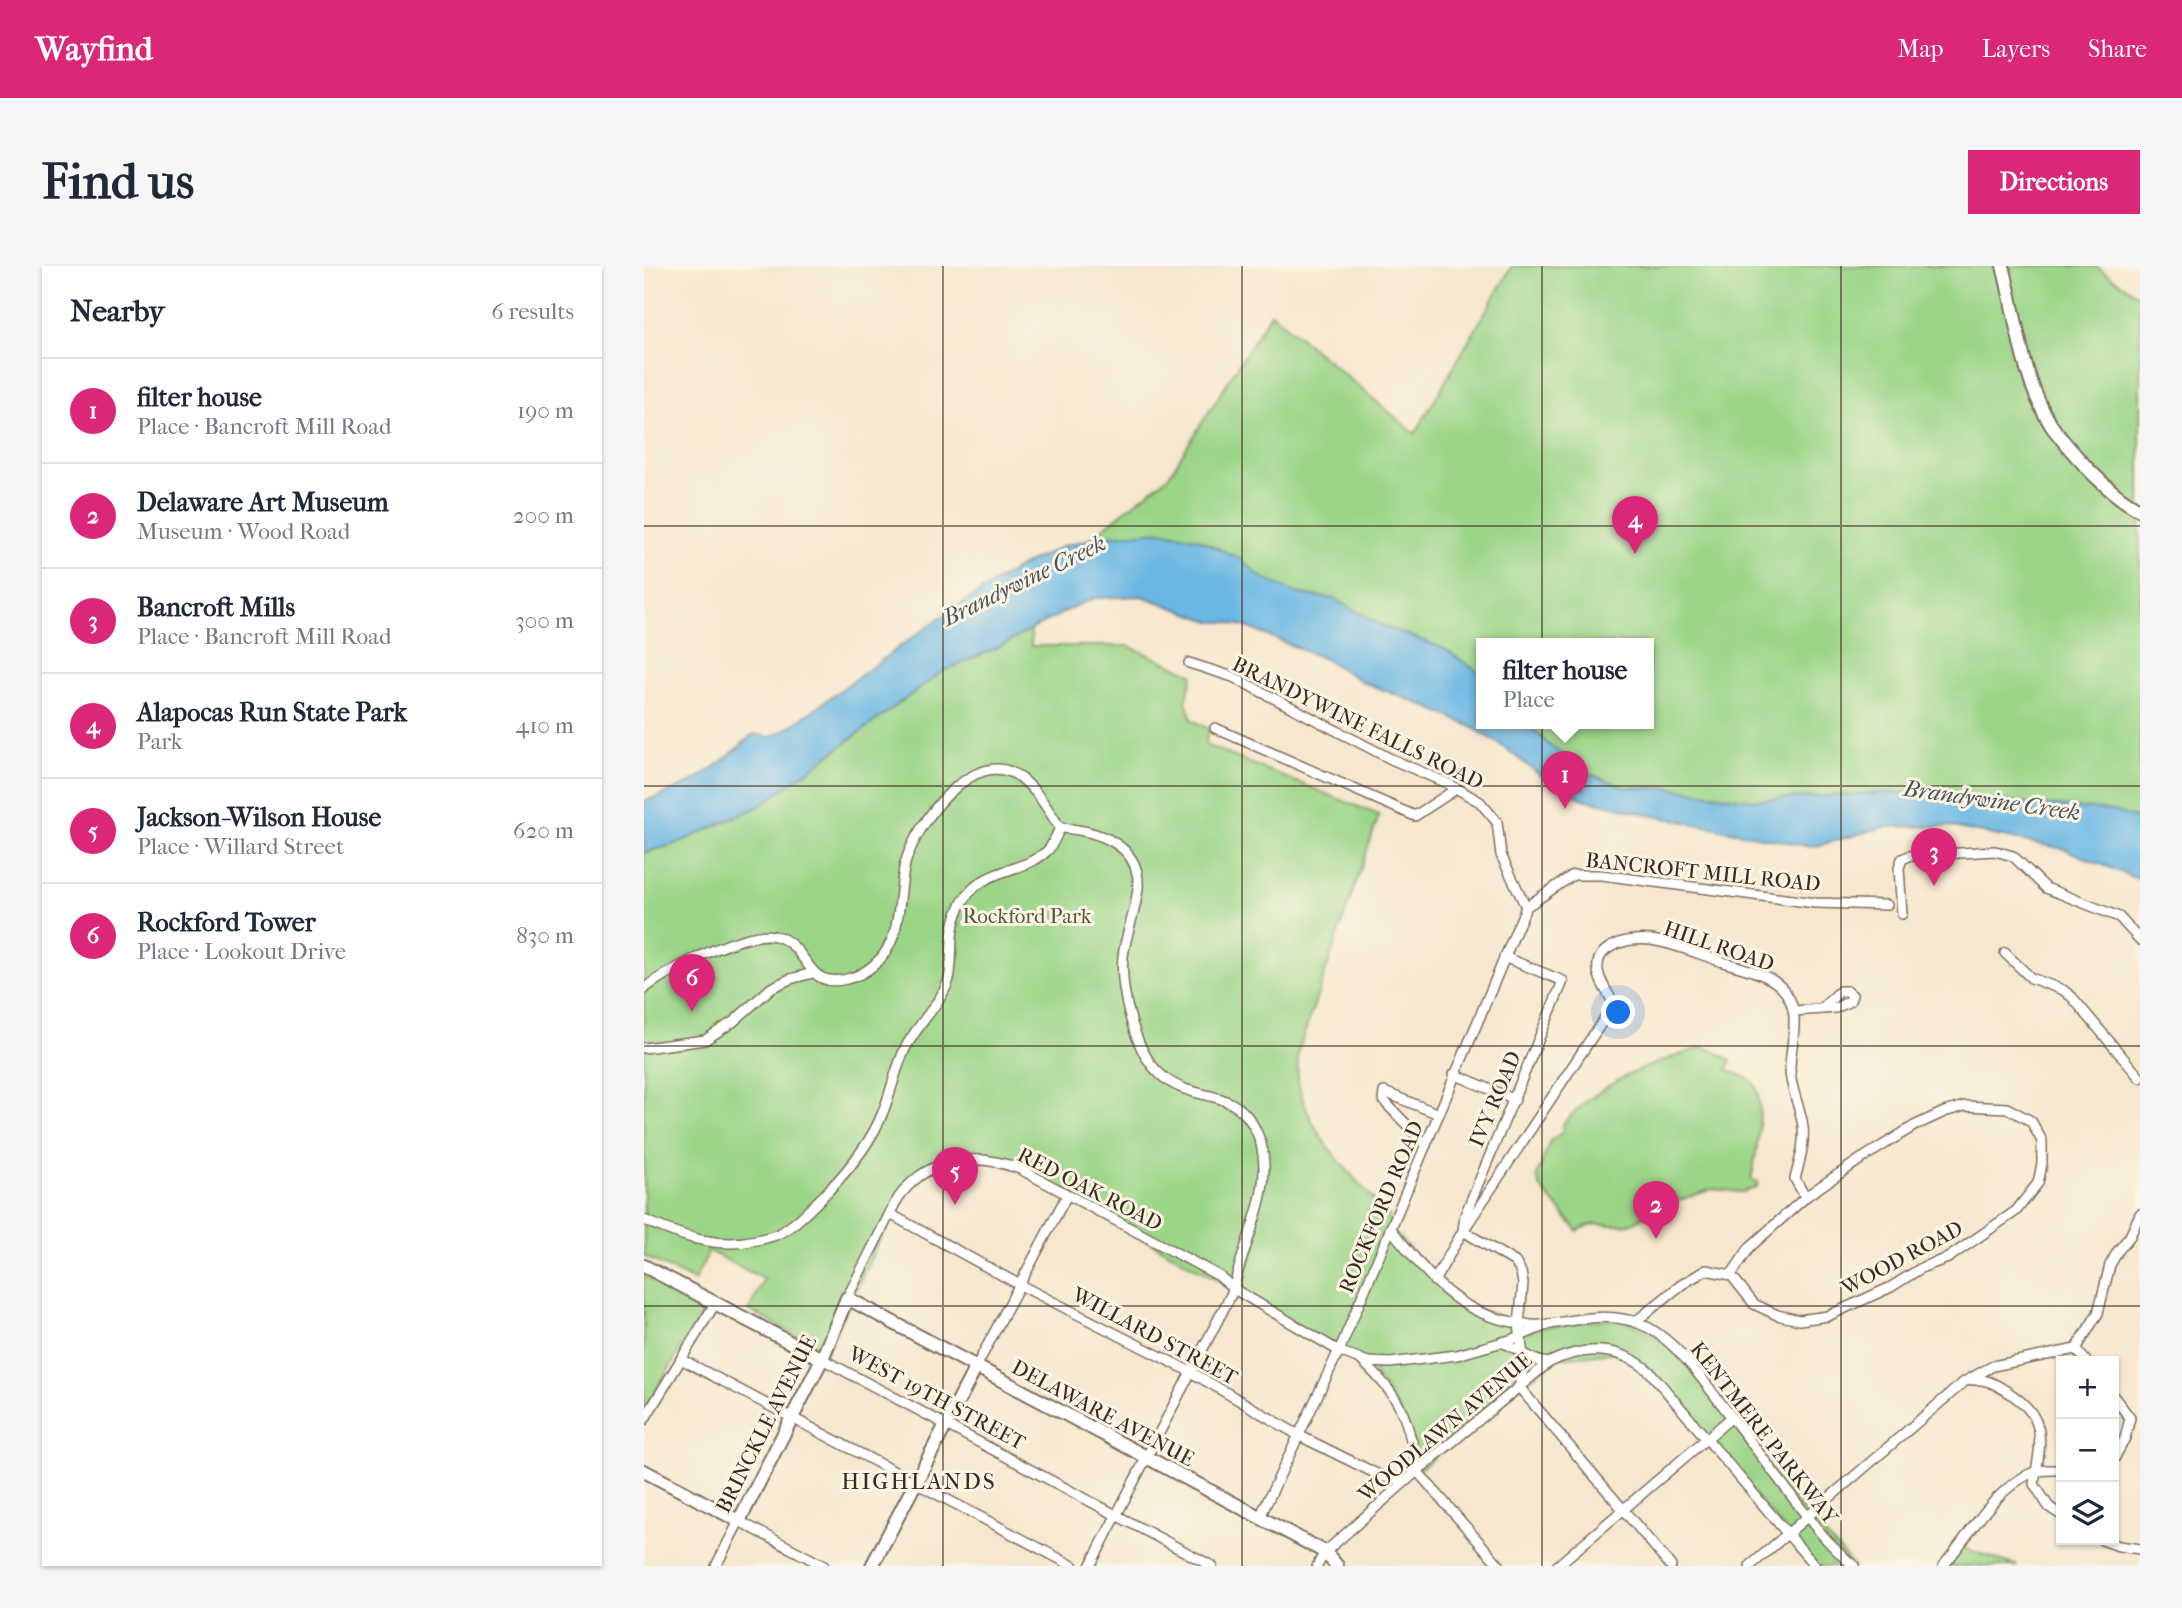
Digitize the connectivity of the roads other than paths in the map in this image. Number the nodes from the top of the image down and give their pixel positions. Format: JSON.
{"nodes":[{"id":1,"x":2003,"y":266,"type":"edge"},
{"id":2,"x":2140,"y":510,"type":"edge"},
{"id":3,"x":1189,"y":663,"type":"dead end"},
{"id":4,"x":1215,"y":728,"type":"dead end"},
{"id":5,"x":1456,"y":789,"type":"junction"},
{"id":6,"x":1060,"y":828,"type":"junction"},
{"id":7,"x":1887,"y":905,"type":"dead end"},
{"id":8,"x":1526,"y":907,"type":"junction"},
{"id":9,"x":1902,"y":914,"type":"dead end"},
{"id":10,"x":2140,"y":940,"type":"edge"},
{"id":11,"x":2005,"y":953,"type":"dead end"},
{"id":12,"x":1504,"y":957,"type":"junction"},
{"id":13,"x":813,"y":973,"type":"junction"},
{"id":14,"x":644,"y":989,"type":"edge"},
{"id":15,"x":1822,"y":1008,"type":"dead end"},
{"id":16,"x":1794,"y":1011,"type":"junction"},
{"id":17,"x":644,"y":1048,"type":"edge"},
{"id":18,"x":1454,"y":1074,"type":"junction"},
{"id":19,"x":2140,"y":1078,"type":"edge"},
{"id":20,"x":1515,"y":1100,"type":"junction"},
{"id":21,"x":1439,"y":1114,"type":"junction"},
{"id":22,"x":1426,"y":1145,"type":"junction"},
{"id":23,"x":1067,"y":1195,"type":"junction"},
{"id":24,"x":1808,"y":1195,"type":"junction"},
{"id":25,"x":890,"y":1214,"type":"junction"},
{"id":26,"x":2140,"y":1214,"type":"edge"},
{"id":27,"x":644,"y":1220,"type":"edge"},
{"id":28,"x":1390,"y":1228,"type":"junction"},
{"id":29,"x":1463,"y":1231,"type":"junction"},
{"id":30,"x":644,"y":1266,"type":"edge"},
{"id":31,"x":1731,"y":1275,"type":"junction"},
{"id":32,"x":1434,"y":1281,"type":"junction"},
{"id":33,"x":1020,"y":1284,"type":"junction"},
{"id":34,"x":1234,"y":1289,"type":"junction"},
{"id":35,"x":847,"y":1298,"type":"junction"},
{"id":36,"x":716,"y":1303,"type":"junction"},
{"id":37,"x":1635,"y":1322,"type":"junction"},
{"id":38,"x":1519,"y":1324,"type":"junction"},
{"id":39,"x":1549,"y":1324,"type":"junction"},
{"id":40,"x":1520,"y":1336,"type":"junction"},
{"id":41,"x":1501,"y":1342,"type":"junction"},
{"id":42,"x":2076,"y":1349,"type":"junction"},
{"id":43,"x":1339,"y":1351,"type":"junction"},
{"id":44,"x":1524,"y":1355,"type":"junction"},
{"id":45,"x":2082,"y":1356,"type":"edge"},
{"id":46,"x":681,"y":1359,"type":"junction"},
{"id":47,"x":822,"y":1359,"type":"junction"},
{"id":48,"x":1361,"y":1360,"type":"junction"},
{"id":49,"x":1548,"y":1363,"type":"junction"},
{"id":50,"x":976,"y":1367,"type":"junction"},
{"id":51,"x":1191,"y":1372,"type":"junction"},
{"id":52,"x":1650,"y":1372,"type":"joint"},
{"id":53,"x":1964,"y":1382,"type":"junction"},
{"id":54,"x":1519,"y":1387,"type":"junction"},
{"id":55,"x":2119,"y":1404,"type":"edge"},
{"id":56,"x":1732,"y":1417,"type":"junction"},
{"id":57,"x":793,"y":1418,"type":"junction"},
{"id":58,"x":644,"y":1420,"type":"edge"},
{"id":59,"x":947,"y":1424,"type":"junction"},
{"id":60,"x":1300,"y":1436,"type":"junction"},
{"id":61,"x":1706,"y":1438,"type":"junction"},
{"id":62,"x":2119,"y":1450,"type":"edge"},
{"id":63,"x":1147,"y":1457,"type":"junction"},
{"id":64,"x":2056,"y":1470,"type":"edge"},
{"id":65,"x":644,"y":1471,"type":"edge"},
{"id":66,"x":1417,"y":1471,"type":"junction"},
{"id":67,"x":2036,"y":1471,"type":"junction"},
{"id":68,"x":1406,"y":1481,"type":"junction"},
{"id":69,"x":916,"y":1483,"type":"junction"},
{"id":70,"x":1622,"y":1510,"type":"junction"},
{"id":71,"x":2056,"y":1512,"type":"edge"},
{"id":72,"x":1116,"y":1516,"type":"junction"},
{"id":73,"x":1807,"y":1516,"type":"junction"},
{"id":74,"x":1260,"y":1517,"type":"junction"},
{"id":75,"x":739,"y":1521,"type":"junction"},
{"id":76,"x":1787,"y":1534,"type":"junction"},
{"id":77,"x":2116,"y":1545,"type":"edge"},
{"id":78,"x":2140,"y":1549,"type":"edge"},
{"id":79,"x":1325,"y":1552,"type":"junction"},
{"id":80,"x":716,"y":1566,"type":"edge"},
{"id":81,"x":824,"y":1566,"type":"edge"},
{"id":82,"x":872,"y":1566,"type":"edge"},
{"id":83,"x":1073,"y":1566,"type":"edge"},
{"id":84,"x":1090,"y":1566,"type":"edge"},
{"id":85,"x":1212,"y":1566,"type":"edge"},
{"id":86,"x":1317,"y":1566,"type":"edge"},
{"id":87,"x":1337,"y":1566,"type":"edge"},
{"id":88,"x":1500,"y":1566,"type":"edge"},
{"id":89,"x":1557,"y":1566,"type":"edge"},
{"id":90,"x":1671,"y":1566,"type":"edge"},
{"id":91,"x":1750,"y":1566,"type":"edge"},
{"id":92,"x":1815,"y":1566,"type":"edge"},
{"id":93,"x":1854,"y":1566,"type":"edge"},
{"id":94,"x":1943,"y":1566,"type":"edge"}],
"edges":[{"from":1,"to":2,"type":"street"},
{"from":3,"to":5,"type":"street","name":"BRANDYWINE FALLS ROAD"},
{"from":4,"to":5,"type":"street"},
{"from":5,"to":8,"type":"street","name":"BRANDYWINE FALLS ROAD"},
{"from":6,"to":13,"type":"street"},
{"from":6,"to":27,"type":"street"},
{"from":6,"to":34,"type":"street"},
{"from":7,"to":8,"type":"street","name":"BANCROFT MILL ROAD"},
{"from":8,"to":12,"type":"street","name":"ROCKFORD ROAD"},
{"from":9,"to":10,"type":"street"},
{"from":11,"to":19,"type":"street"},
{"from":12,"to":18,"type":"street","name":"ROCKFORD ROAD"},
{"from":12,"to":20,"type":"street","name":"IVY ROAD"},
{"from":13,"to":14,"type":"street"},
{"from":13,"to":17,"type":"street"},
{"from":15,"to":16,"type":"street"},
{"from":16,"to":24,"type":"street"},
{"from":16,"to":29,"type":"street","name":"HILL ROAD"},
{"from":18,"to":20,"type":"street"},
{"from":18,"to":21,"type":"street","name":"ROCKFORD ROAD"},
{"from":20,"to":29,"type":"street","name":"IVY ROAD"},
{"from":21,"to":22,"type":"street","name":"ROCKFORD ROAD"},
{"from":21,"to":22,"type":"street"},
{"from":22,"to":28,"type":"street","name":"ROCKFORD ROAD"},
{"from":23,"to":25,"type":"street","name":"RED OAK ROAD"},
{"from":23,"to":33,"type":"street"},
{"from":23,"to":34,"type":"street","name":"RED OAK ROAD"},
{"from":24,"to":31,"type":"street","name":"WOOD ROAD"},
{"from":24,"to":31,"type":"street","name":"WOOD ROAD"},
{"from":25,"to":33,"type":"street","name":"WILLARD STREET"},
{"from":25,"to":35,"type":"street","name":"RED OAK ROAD"},
{"from":26,"to":42,"type":"street"},
{"from":28,"to":32,"type":"street","name":"KENTMERE PARKWAY"},
{"from":28,"to":43,"type":"street","name":"ROCKFORD ROAD"},
{"from":29,"to":32,"type":"street"},
{"from":29,"to":38,"type":"street"},
{"from":30,"to":36,"type":"street","name":"WEST 19TH STREET"},
{"from":31,"to":37,"type":"street"},
{"from":32,"to":38,"type":"street","name":"KENTMERE PARKWAY"},
{"from":33,"to":50,"type":"street"},
{"from":33,"to":51,"type":"street","name":"WILLARD STREET"},
{"from":34,"to":43,"type":"street","name":"RED OAK ROAD"},
{"from":34,"to":51,"type":"street"},
{"from":35,"to":47,"type":"street","name":"BRINCKLE AVENUE"},
{"from":35,"to":50,"type":"street","name":"DELAWARE AVENUE"},
{"from":36,"to":46,"type":"street"},
{"from":36,"to":47,"type":"street","name":"WEST 19TH STREET"},
{"from":37,"to":39,"type":"street","name":"KENTMERE PARKWAY"},
{"from":37,"to":56,"type":"street","name":"KENTMERE PARKWAY"},
{"from":38,"to":39,"type":"street","name":"KENTMERE PARKWAY"},
{"from":38,"to":40,"type":"street"},
{"from":39,"to":40,"type":"street","name":"RED OAK ROAD"},
{"from":40,"to":41,"type":"street","name":"RED OAK ROAD"},
{"from":40,"to":44,"type":"street"},
{"from":41,"to":44,"type":"street"},
{"from":41,"to":48,"type":"street","name":"RED OAK ROAD"},
{"from":42,"to":45,"type":"street"},
{"from":42,"to":53,"type":"street"},
{"from":43,"to":48,"type":"street","name":"RED OAK ROAD"},
{"from":43,"to":60,"type":"street","name":"ROCKFORD ROAD"},
{"from":44,"to":49,"type":"street"},
{"from":44,"to":54,"type":"street"},
{"from":46,"to":57,"type":"street"},
{"from":46,"to":58,"type":"street"},
{"from":47,"to":57,"type":"street","name":"BRINCKLE AVENUE"},
{"from":47,"to":59,"type":"street","name":"WEST 19TH STREET"},
{"from":48,"to":66,"type":"street","name":"RED OAK ROAD"},
{"from":49,"to":52,"type":"street","name":"WOODLAWN AVENUE"},
{"from":49,"to":54,"type":"street","name":"WOODLAWN AVENUE"},
{"from":50,"to":59,"type":"street"},
{"from":50,"to":63,"type":"street","name":"DELAWARE AVENUE"},
{"from":51,"to":60,"type":"street","name":"WILLARD STREET"},
{"from":51,"to":63,"type":"street"},
{"from":52,"to":61,"type":"street","name":"KENTMERE PARKWAY"},
{"from":53,"to":67,"type":"street"},
{"from":53,"to":73,"type":"street"},
{"from":54,"to":66,"type":"street","name":"WOODLAWN AVENUE"},
{"from":54,"to":70,"type":"street"},
{"from":55,"to":62,"type":"street"},
{"from":56,"to":61,"type":"street"},
{"from":56,"to":73,"type":"street","name":"KENTMERE PARKWAY"},
{"from":57,"to":69,"type":"street"},
{"from":57,"to":75,"type":"street","name":"BRINCKLE AVENUE"},
{"from":59,"to":69,"type":"street"},
{"from":59,"to":72,"type":"street","name":"WEST 19TH STREET"},
{"from":60,"to":68,"type":"street","name":"WILLARD STREET"},
{"from":60,"to":74,"type":"street","name":"ROCKFORD ROAD"},
{"from":61,"to":70,"type":"street"},
{"from":61,"to":76,"type":"street","name":"KENTMERE PARKWAY"},
{"from":63,"to":72,"type":"street"},
{"from":63,"to":74,"type":"street","name":"DELAWARE AVENUE"},
{"from":64,"to":67,"type":"street"},
{"from":65,"to":75,"type":"street"},
{"from":66,"to":68,"type":"street","name":"WOODLAWN AVENUE"},
{"from":66,"to":88,"type":"street"},
{"from":67,"to":71,"type":"street"},
{"from":67,"to":94,"type":"street"},
{"from":68,"to":79,"type":"street","name":"WOODLAWN AVENUE"},
{"from":69,"to":82,"type":"street"},
{"from":69,"to":83,"type":"street"},
{"from":70,"to":89,"type":"street"},
{"from":70,"to":90,"type":"street"},
{"from":72,"to":84,"type":"street"},
{"from":72,"to":85,"type":"street","name":"WEST 19TH STREET"},
{"from":73,"to":76,"type":"street"},
{"from":73,"to":93,"type":"street","name":"KENTMERE PARKWAY"},
{"from":74,"to":79,"type":"street","name":"DELAWARE AVENUE"},
{"from":75,"to":80,"type":"street","name":"BRINCKLE AVENUE"},
{"from":75,"to":81,"type":"street"},
{"from":76,"to":91,"type":"street"},
{"from":76,"to":92,"type":"street","name":"KENTMERE PARKWAY"},
{"from":77,"to":78,"type":"street"},
{"from":79,"to":86,"type":"street","name":"WOODLAWN AVENUE"},
{"from":79,"to":87,"type":"street","name":"DELAWARE AVENUE"}]}
